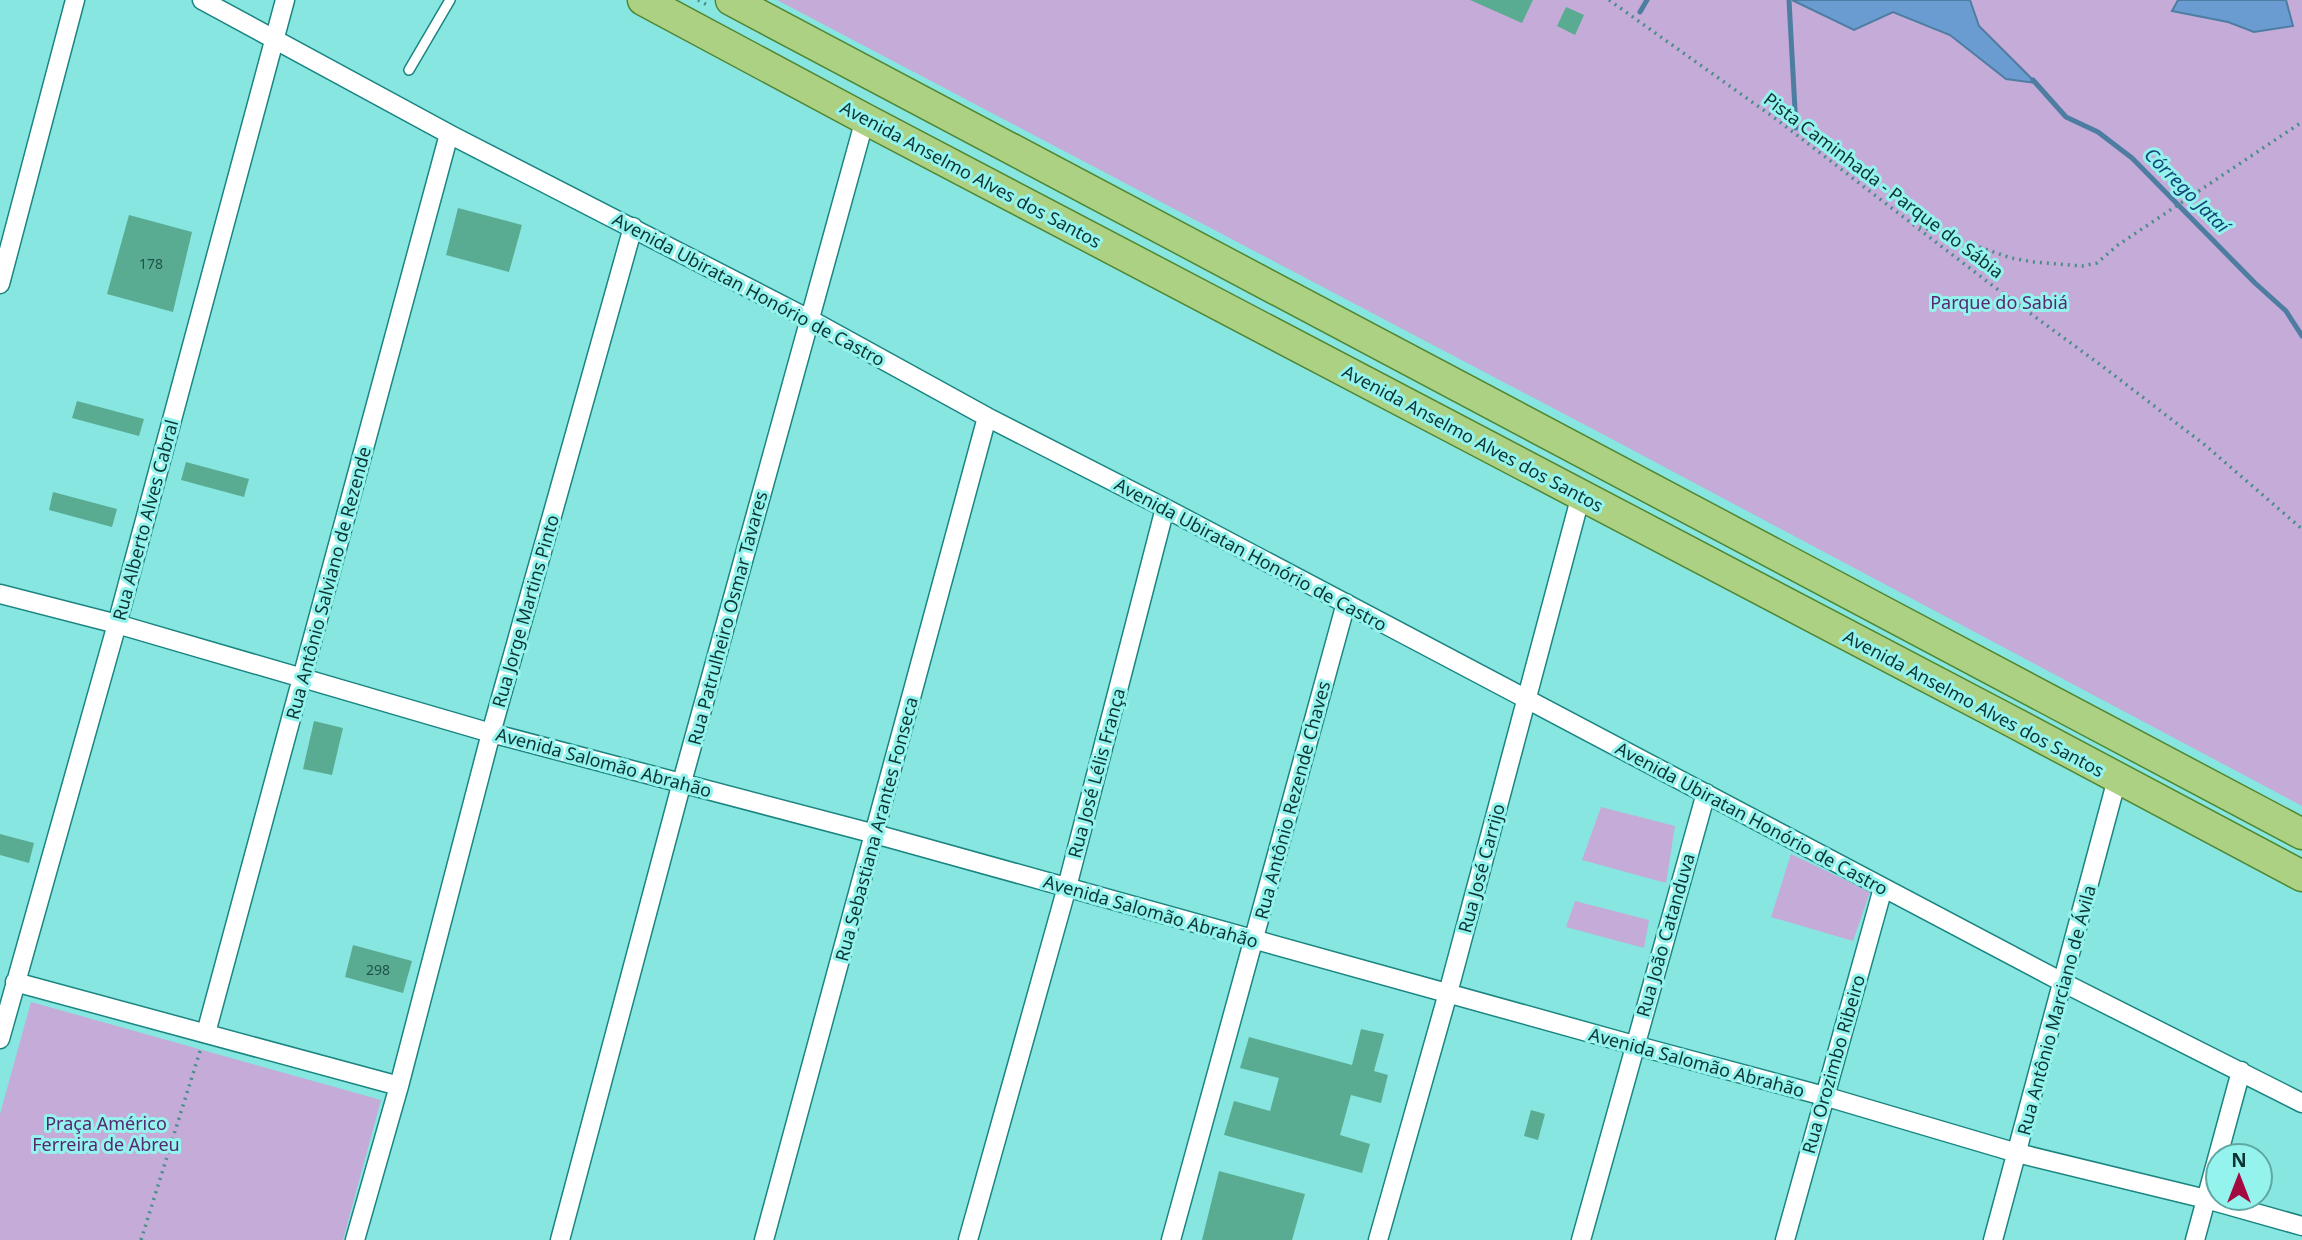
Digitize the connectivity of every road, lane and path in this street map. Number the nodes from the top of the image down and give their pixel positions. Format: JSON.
{"nodes":[{"id":1,"x":75,"y":0,"type":"edge"},
{"id":2,"x":202,"y":0,"type":"edge"},
{"id":3,"x":285,"y":0,"type":"edge"},
{"id":4,"x":450,"y":0,"type":"edge"},
{"id":5,"x":643,"y":0,"type":"edge"},
{"id":6,"x":732,"y":0,"type":"edge"},
{"id":7,"x":1609,"y":0,"type":"edge"},
{"id":8,"x":274,"y":37,"type":"junction"},
{"id":9,"x":409,"y":71,"type":"dead end"},
{"id":10,"x":865,"y":120,"type":"junction"},
{"id":11,"x":2300,"y":123,"type":"edge"},
{"id":12,"x":449,"y":134,"type":"junction"},
{"id":13,"x":1911,"y":224,"type":"junction"},
{"id":14,"x":633,"y":227,"type":"junction"},
{"id":15,"x":0,"y":284,"type":"edge"},
{"id":16,"x":809,"y":318,"type":"junction"},
{"id":17,"x":987,"y":418,"type":"junction"},
{"id":18,"x":1581,"y":495,"type":"junction"},
{"id":19,"x":1165,"y":508,"type":"junction"},
{"id":20,"x":2302,"y":529,"type":"edge"},
{"id":21,"x":1838,"y":586,"type":"junction"},
{"id":22,"x":0,"y":594,"type":"edge"},
{"id":23,"x":1346,"y":603,"type":"junction"},
{"id":24,"x":1893,"y":617,"type":"junction"},
{"id":25,"x":1817,"y":620,"type":"junction"},
{"id":26,"x":117,"y":625,"type":"junction"},
{"id":27,"x":1867,"y":646,"type":"junction"},
{"id":28,"x":302,"y":678,"type":"junction"},
{"id":29,"x":1527,"y":698,"type":"junction"},
{"id":30,"x":491,"y":733,"type":"junction"},
{"id":31,"x":2117,"y":779,"type":"junction"},
{"id":32,"x":682,"y":782,"type":"junction"},
{"id":33,"x":1706,"y":793,"type":"junction"},
{"id":34,"x":875,"y":834,"type":"junction"},
{"id":35,"x":2302,"y":834,"type":"edge"},
{"id":36,"x":2302,"y":876,"type":"edge"},
{"id":37,"x":1067,"y":887,"type":"junction"},
{"id":38,"x":1884,"y":888,"type":"junction"},
{"id":39,"x":1255,"y":940,"type":"junction"},
{"id":40,"x":15,"y":982,"type":"junction"},
{"id":41,"x":2064,"y":983,"type":"junction"},
{"id":42,"x":1448,"y":993,"type":"junction"},
{"id":43,"x":206,"y":1033,"type":"junction"},
{"id":44,"x":0,"y":1039,"type":"edge"},
{"id":45,"x":1634,"y":1045,"type":"junction"},
{"id":46,"x":2241,"y":1071,"type":"junction"},
{"id":47,"x":398,"y":1086,"type":"junction"},
{"id":48,"x":1824,"y":1096,"type":"junction"},
{"id":49,"x":2302,"y":1103,"type":"edge"},
{"id":50,"x":2222,"y":1142,"type":"edge"},
{"id":51,"x":2017,"y":1153,"type":"junction"},
{"id":52,"x":2204,"y":1199,"type":"edge"},
{"id":53,"x":2204,"y":1206,"type":"edge"},
{"id":54,"x":2252,"y":1212,"type":"edge"},
{"id":55,"x":2302,"y":1226,"type":"edge"},
{"id":56,"x":141,"y":1240,"type":"edge"},
{"id":57,"x":355,"y":1240,"type":"edge"},
{"id":58,"x":560,"y":1240,"type":"edge"},
{"id":59,"x":764,"y":1240,"type":"edge"},
{"id":60,"x":968,"y":1240,"type":"edge"},
{"id":61,"x":1171,"y":1240,"type":"edge"},
{"id":62,"x":1378,"y":1240,"type":"edge"},
{"id":63,"x":1581,"y":1240,"type":"edge"},
{"id":64,"x":1785,"y":1240,"type":"edge"},
{"id":65,"x":1993,"y":1240,"type":"edge"},
{"id":66,"x":2195,"y":1240,"type":"edge"}],
"edges":[{"from":1,"to":15,"type":"street"},
{"from":2,"to":8,"type":"street","name":"Avenida Ubiratan Honório de Castro"},
{"from":3,"to":8,"type":"street","name":"Rua Alberto Alves Cabral"},
{"from":4,"to":9,"type":"lane"},
{"from":5,"to":10,"type":"main road","name":"Avenida Anselmo Alves dos Santos"},
{"from":6,"to":21,"type":"main road"},
{"from":7,"to":13,"type":"path","name":"Pista Caminhada - Parque do Sábia"},
{"from":8,"to":12,"type":"street","name":"Avenida Ubiratan Honório de Castro"},
{"from":8,"to":26,"type":"street","name":"Rua Alberto Alves Cabral"},
{"from":10,"to":16,"type":"street","name":"Rua Patrulheiro Osmar Tavares"},
{"from":10,"to":18,"type":"main road","name":"Avenida Anselmo Alves dos Santos"},
{"from":11,"to":13,"type":"path"},
{"from":12,"to":14,"type":"street","name":"Avenida Ubiratan Honório de Castro"},
{"from":12,"to":28,"type":"street","name":"Rua Antônio Salviano de Rezende"},
{"from":13,"to":20,"type":"path","name":"Pista Caminhada - Parque do Sábia"},
{"from":14,"to":16,"type":"street","name":"Avenida Ubiratan Honório de Castro"},
{"from":14,"to":30,"type":"street","name":"Rua Jorge Martins Pinto"},
{"from":16,"to":17,"type":"street","name":"Avenida Ubiratan Honório de Castro"},
{"from":16,"to":32,"type":"street","name":"Rua Patrulheiro Osmar Tavares"},
{"from":17,"to":19,"type":"street","name":"Avenida Ubiratan Honório de Castro"},
{"from":17,"to":34,"type":"street","name":"Rua Sebastiana Arantes Fonseca"},
{"from":18,"to":25,"type":"main road","name":"Avenida Anselmo Alves dos Santos"},
{"from":18,"to":29,"type":"street","name":"Rua José Carrijo"},
{"from":19,"to":23,"type":"street","name":"Avenida Ubiratan Honório de Castro"},
{"from":19,"to":37,"type":"street","name":"Rua José Lélis França"},
{"from":21,"to":24,"type":"main road"},
{"from":21,"to":25,"type":"main road"},
{"from":22,"to":26,"type":"street","name":"Avenida Salomão Abrahão"},
{"from":23,"to":29,"type":"street","name":"Avenida Ubiratan Honório de Castro"},
{"from":23,"to":39,"type":"street","name":"Rua Antônio Rezende Chaves"},
{"from":24,"to":27,"type":"main road"},
{"from":24,"to":35,"type":"main road"},
{"from":25,"to":27,"type":"main road","name":"Avenida Anselmo Alves dos Santos"},
{"from":26,"to":28,"type":"street","name":"Avenida Salomão Abrahão"},
{"from":26,"to":40,"type":"street","name":"Rua Alberto Alves Cabral"},
{"from":27,"to":31,"type":"main road","name":"Avenida Anselmo Alves dos Santos"},
{"from":28,"to":30,"type":"street","name":"Avenida Salomão Abrahão"},
{"from":28,"to":43,"type":"street","name":"Rua Antônio Salviano de Rezende"},
{"from":29,"to":33,"type":"street","name":"Avenida Ubiratan Honório de Castro"},
{"from":29,"to":42,"type":"street","name":"Rua José Carrijo"},
{"from":30,"to":32,"type":"street","name":"Avenida Salomão Abrahão"},
{"from":30,"to":47,"type":"street","name":"Rua Jorge Martins Pinto"},
{"from":31,"to":36,"type":"main road","name":"Avenida Anselmo Alves dos Santos"},
{"from":31,"to":41,"type":"street","name":"Rua Antônio Marciano de Ávila"},
{"from":32,"to":34,"type":"street","name":"Avenida Salomão Abrahão"},
{"from":32,"to":58,"type":"street","name":"Rua Patrulheiro Osmar Tavares"},
{"from":33,"to":38,"type":"street","name":"Avenida Ubiratan Honório de Castro"},
{"from":33,"to":45,"type":"street","name":"Rua João Catanduva"},
{"from":34,"to":37,"type":"street","name":"Avenida Salomão Abrahão"},
{"from":34,"to":59,"type":"street","name":"Rua Sebastiana Arantes Fonseca"},
{"from":37,"to":39,"type":"street","name":"Avenida Salomão Abrahão"},
{"from":37,"to":60,"type":"street","name":"Rua José Lélis França"},
{"from":38,"to":41,"type":"street","name":"Avenida Ubiratan Honório de Castro"},
{"from":38,"to":48,"type":"street","name":"Rua Orozimbo Ribeiro"},
{"from":39,"to":42,"type":"street","name":"Avenida Salomão Abrahão"},
{"from":39,"to":61,"type":"street","name":"Rua Antônio Rezende Chaves"},
{"from":40,"to":43,"type":"street"},
{"from":40,"to":44,"type":"street","name":"Rua Alberto Alves Cabral"},
{"from":41,"to":46,"type":"street","name":"Avenida Ubiratan Honório de Castro"},
{"from":41,"to":51,"type":"street","name":"Rua Antônio Marciano de Ávila"},
{"from":42,"to":45,"type":"street","name":"Avenida Salomão Abrahão"},
{"from":42,"to":62,"type":"street","name":"Rua José Carrijo"},
{"from":43,"to":47,"type":"street"},
{"from":43,"to":56,"type":"path"},
{"from":45,"to":48,"type":"street","name":"Avenida Salomão Abrahão"},
{"from":45,"to":63,"type":"street","name":"Rua João Catanduva"},
{"from":46,"to":49,"type":"street","name":"Avenida Ubiratan Honório de Castro"},
{"from":46,"to":50,"type":"street"},
{"from":47,"to":57,"type":"street","name":"Rua Jorge Martins Pinto"},
{"from":48,"to":51,"type":"street","name":"Avenida Salomão Abrahão"},
{"from":48,"to":64,"type":"street","name":"Rua Orozimbo Ribeiro"},
{"from":51,"to":52,"type":"street","name":"Avenida Salomão Abrahão"},
{"from":51,"to":65,"type":"street","name":"Rua Antônio Marciano de Ávila"},
{"from":53,"to":66,"type":"street"},
{"from":54,"to":55,"type":"street","name":"Avenida Salomão Abrahão"}]}
